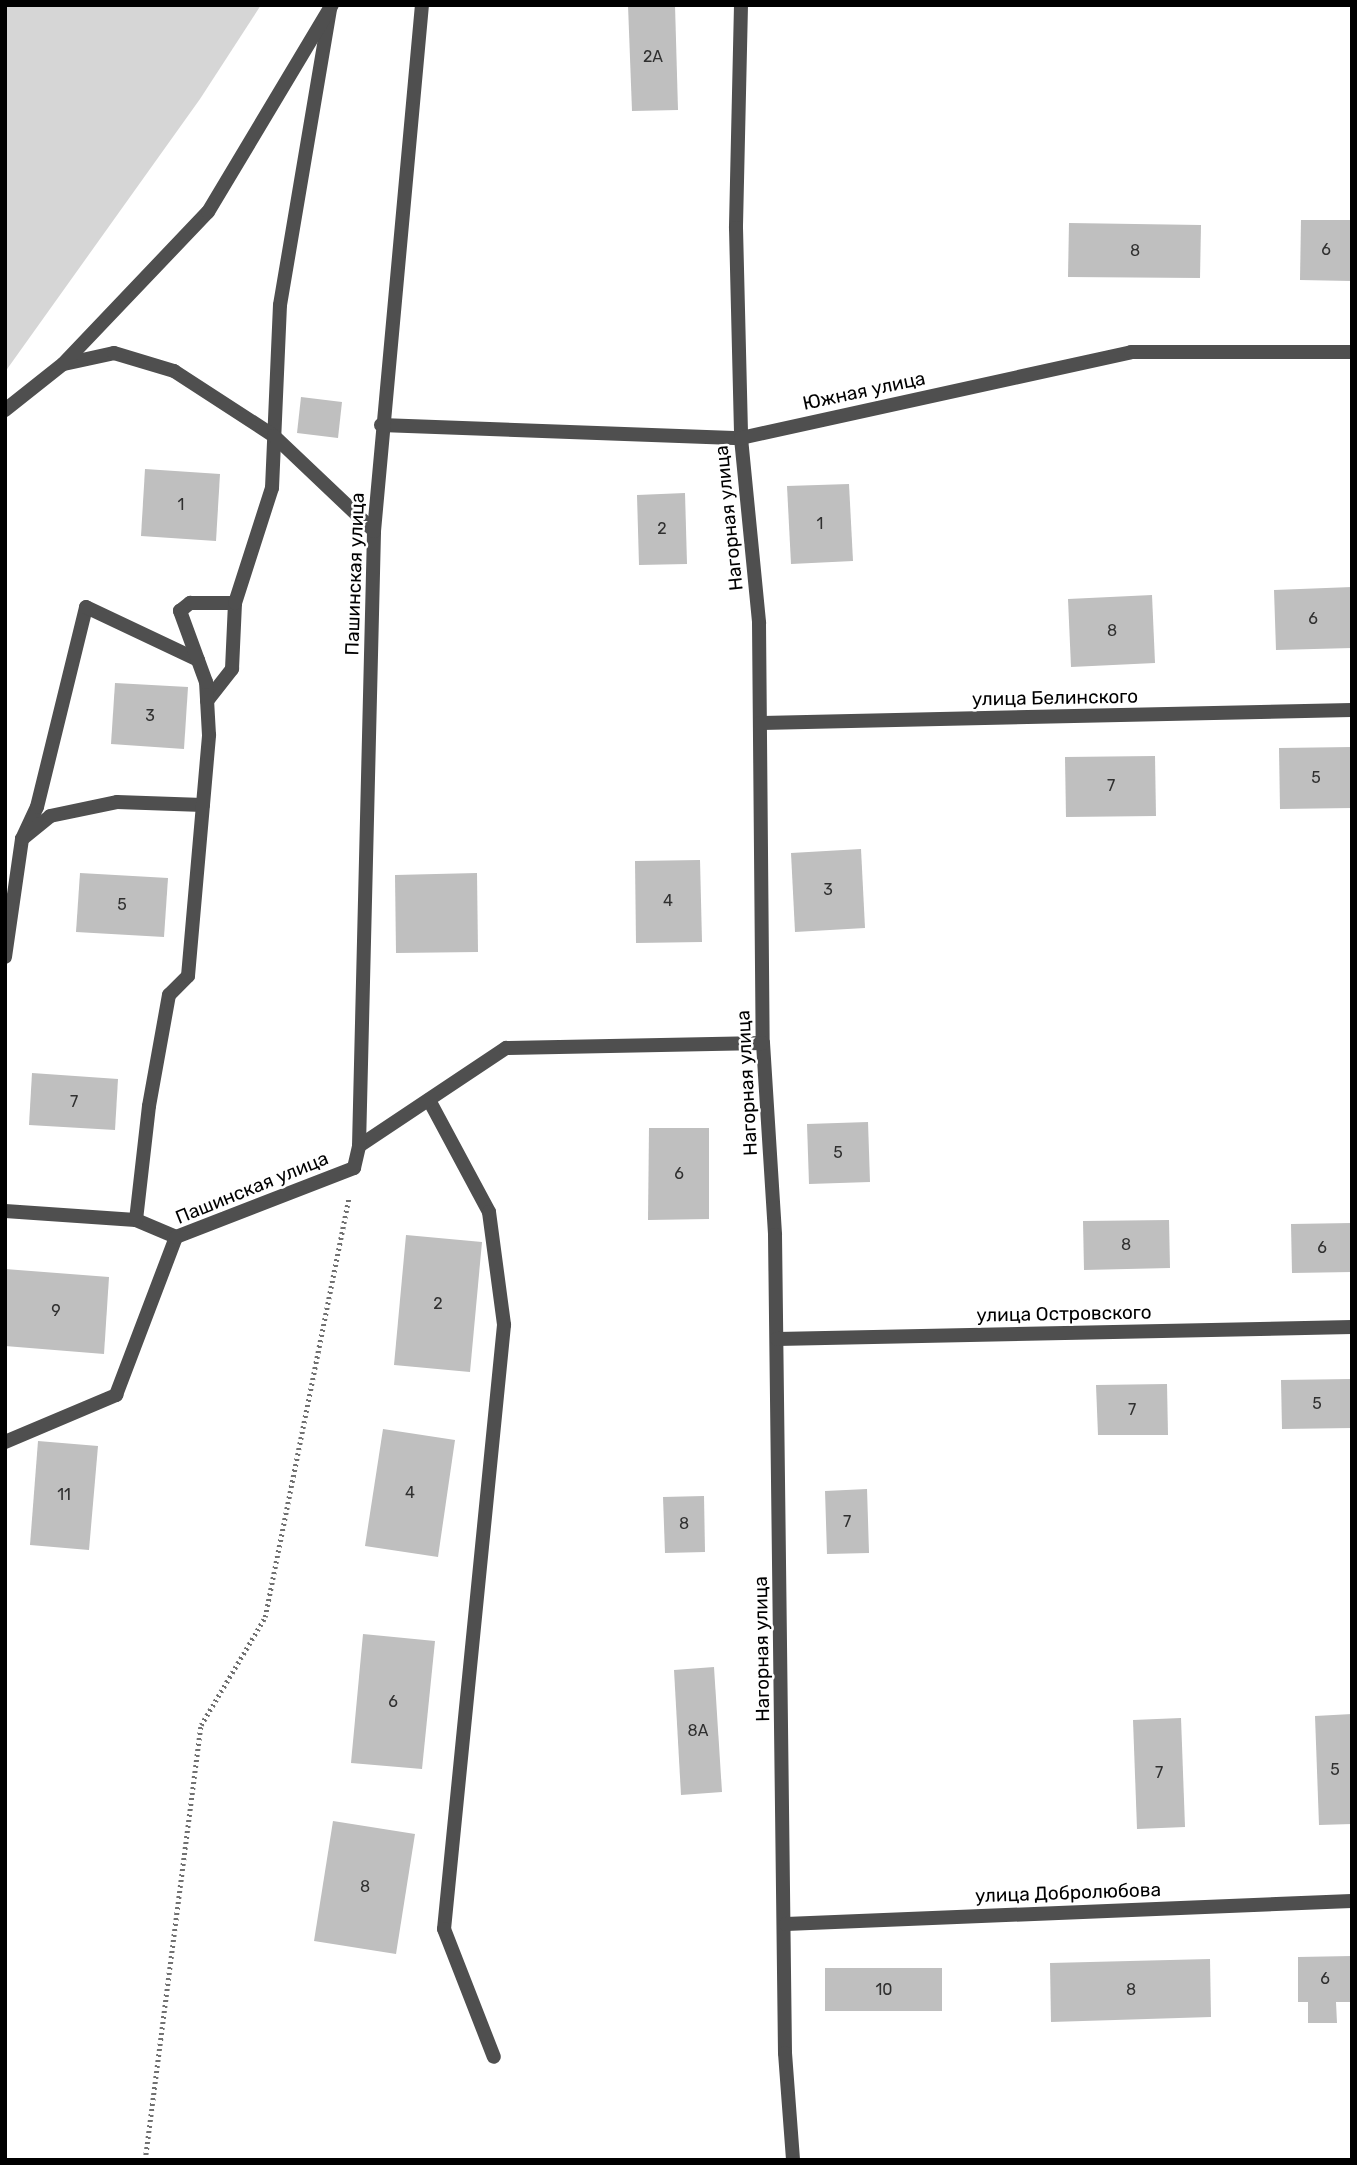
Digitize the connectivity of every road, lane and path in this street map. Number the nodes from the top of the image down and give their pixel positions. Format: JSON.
{"nodes":[{"id":1,"x":422,"y":5,"type":"edge"},
{"id":2,"x":741,"y":5,"type":"edge"},
{"id":3,"x":331,"y":7,"type":"edge"},
{"id":4,"x":1352,"y":352,"type":"edge"},
{"id":5,"x":63,"y":364,"type":"junction"},
{"id":6,"x":5,"y":410,"type":"edge"},
{"id":7,"x":381,"y":425,"type":"junction"},
{"id":8,"x":274,"y":436,"type":"junction"},
{"id":9,"x":740,"y":438,"type":"junction"},
{"id":10,"x":374,"y":531,"type":"junction"},
{"id":11,"x":235,"y":603,"type":"junction"},
{"id":12,"x":198,"y":660,"type":"junction"},
{"id":13,"x":208,"y":701,"type":"junction"},
{"id":14,"x":1352,"y":710,"type":"edge"},
{"id":15,"x":760,"y":723,"type":"junction"},
{"id":16,"x":203,"y":805,"type":"junction"},
{"id":17,"x":22,"y":839,"type":"junction"},
{"id":18,"x":5,"y":957,"type":"edge"},
{"id":19,"x":763,"y":1042,"type":"junction"},
{"id":20,"x":429,"y":1100,"type":"junction"},
{"id":21,"x":359,"y":1146,"type":"junction"},
{"id":22,"x":354,"y":1168,"type":"junction"},
{"id":23,"x":5,"y":1211,"type":"edge"},
{"id":24,"x":136,"y":1220,"type":"junction"},
{"id":25,"x":176,"y":1237,"type":"junction"},
{"id":26,"x":1352,"y":1327,"type":"edge"},
{"id":27,"x":777,"y":1339,"type":"junction"},
{"id":28,"x":5,"y":1442,"type":"edge"},
{"id":29,"x":1352,"y":1901,"type":"edge"},
{"id":30,"x":786,"y":1924,"type":"junction"},
{"id":31,"x":494,"y":2057,"type":"dead end"},
{"id":32,"x":145,"y":2160,"type":"edge"},
{"id":33,"x":793,"y":2160,"type":"edge"}],
"edges":[{"from":1,"to":7,"type":"street","name":"Пашинская улица"},
{"from":2,"to":9,"type":"street","name":"Нагорная улица"},
{"from":3,"to":5,"type":"street"},
{"from":3,"to":8,"type":"street"},
{"from":4,"to":9,"type":"street","name":"Южная улица"},
{"from":5,"to":6,"type":"street"},
{"from":5,"to":8,"type":"street"},
{"from":7,"to":9,"type":"street","name":"Южная улица"},
{"from":7,"to":10,"type":"street","name":"Пашинская улица"},
{"from":8,"to":10,"type":"street"},
{"from":8,"to":11,"type":"street"},
{"from":9,"to":15,"type":"street","name":"Нагорная улица"},
{"from":10,"to":21,"type":"street","name":"Пашинская улица"},
{"from":11,"to":12,"type":"street"},
{"from":11,"to":13,"type":"street"},
{"from":12,"to":13,"type":"street"},
{"from":12,"to":17,"type":"street"},
{"from":13,"to":16,"type":"street"},
{"from":14,"to":15,"type":"street","name":"улица Белинского"},
{"from":15,"to":19,"type":"street","name":"Нагорная улица"},
{"from":16,"to":17,"type":"street"},
{"from":16,"to":24,"type":"street"},
{"from":17,"to":18,"type":"street"},
{"from":19,"to":20,"type":"street"},
{"from":19,"to":27,"type":"street","name":"Нагорная улица"},
{"from":20,"to":21,"type":"street"},
{"from":20,"to":31,"type":"street"},
{"from":21,"to":22,"type":"street","name":"Пашинская улица"},
{"from":22,"to":25,"type":"street","name":"Пашинская улица"},
{"from":22,"to":32,"type":"path"},
{"from":23,"to":24,"type":"street"},
{"from":24,"to":25,"type":"street"},
{"from":25,"to":28,"type":"street","name":"Пашинская улица"},
{"from":26,"to":27,"type":"street","name":"улица Островского"},
{"from":27,"to":30,"type":"street","name":"Нагорная улица"},
{"from":29,"to":30,"type":"street","name":"улица Добролюбова"},
{"from":30,"to":33,"type":"street","name":"Нагорная улица"}]}
